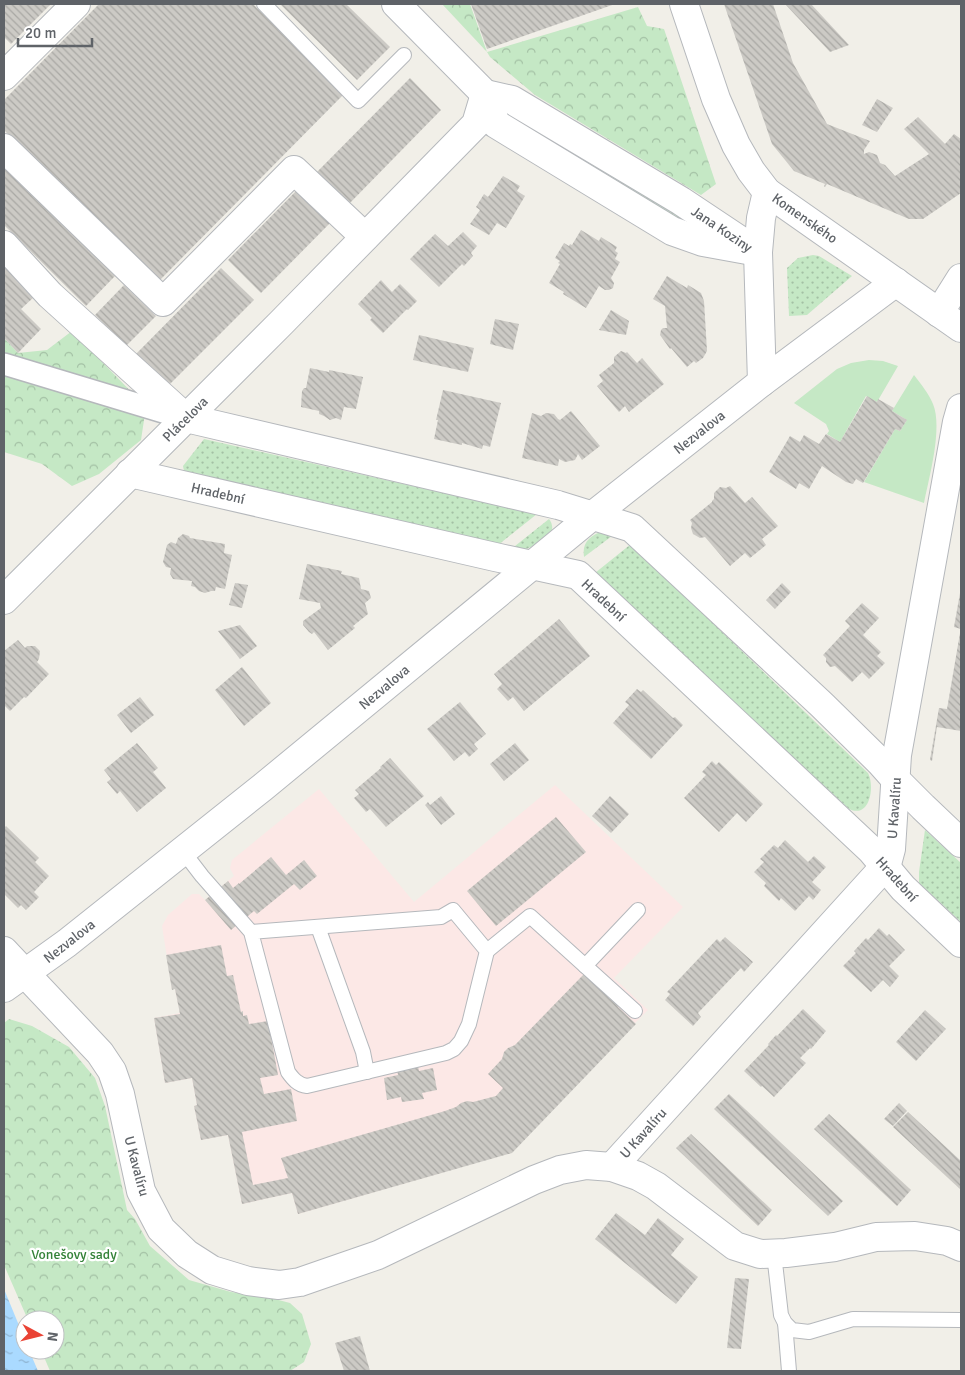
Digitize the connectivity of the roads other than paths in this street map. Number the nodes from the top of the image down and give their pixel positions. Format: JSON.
{"nodes":[{"id":1,"x":76,"y":4,"type":"edge"},
{"id":2,"x":264,"y":4,"type":"edge"},
{"id":3,"x":396,"y":4,"type":"edge"},
{"id":4,"x":684,"y":4,"type":"edge"},
{"id":5,"x":404,"y":55,"type":"dead end"},
{"id":6,"x":4,"y":76,"type":"edge"},
{"id":7,"x":486,"y":94,"type":"junction"},
{"id":8,"x":4,"y":148,"type":"edge"},
{"id":9,"x":768,"y":192,"type":"junction"},
{"id":10,"x":365,"y":237,"type":"junction"},
{"id":11,"x":4,"y":245,"type":"edge"},
{"id":12,"x":758,"y":252,"type":"junction"},
{"id":13,"x":961,"y":278,"type":"edge"},
{"id":14,"x":896,"y":282,"type":"junction"},
{"id":15,"x":939,"y":313,"type":"junction"},
{"id":16,"x":961,"y":328,"type":"edge"},
{"id":17,"x":4,"y":364,"type":"edge"},
{"id":18,"x":762,"y":382,"type":"junction"},
{"id":19,"x":961,"y":408,"type":"edge"},
{"id":20,"x":186,"y":418,"type":"junction"},
{"id":21,"x":130,"y":473,"type":"junction"},
{"id":22,"x":592,"y":516,"type":"junction"},
{"id":23,"x":532,"y":565,"type":"junction"},
{"id":24,"x":4,"y":600,"type":"edge"},
{"id":25,"x":896,"y":780,"type":"junction"},
{"id":26,"x":961,"y":842,"type":"edge"},
{"id":27,"x":182,"y":850,"type":"junction"},
{"id":28,"x":884,"y":866,"type":"junction"},
{"id":29,"x":638,"y":910,"type":"dead end"},
{"id":30,"x":318,"y":927,"type":"junction"},
{"id":31,"x":251,"y":932,"type":"junction"},
{"id":32,"x":961,"y":943,"type":"edge"},
{"id":33,"x":4,"y":951,"type":"edge"},
{"id":34,"x":487,"y":951,"type":"junction"},
{"id":35,"x":585,"y":966,"type":"junction"},
{"id":36,"x":14,"y":981,"type":"edge"},
{"id":37,"x":635,"y":1011,"type":"dead end"},
{"id":38,"x":367,"y":1072,"type":"junction"},
{"id":39,"x":612,"y":1167,"type":"junction"},
{"id":40,"x":961,"y":1247,"type":"edge"},
{"id":41,"x":774,"y":1254,"type":"junction"},
{"id":42,"x":961,"y":1320,"type":"edge"},
{"id":43,"x":785,"y":1323,"type":"junction"},
{"id":44,"x":790,"y":1371,"type":"edge"}],
"edges":[{"from":1,"to":6,"type":"street"},
{"from":2,"to":5,"type":"lane"},
{"from":3,"to":7,"type":"street"},
{"from":4,"to":9,"type":"street","name":"Komenského"},
{"from":7,"to":10,"type":"street","name":"Plácelova"},
{"from":7,"to":12,"type":"street","name":"Jana Koziny"},
{"from":8,"to":10,"type":"street"},
{"from":9,"to":12,"type":"street"},
{"from":9,"to":14,"type":"street","name":"Komenského"},
{"from":10,"to":20,"type":"street","name":"Plácelova"},
{"from":11,"to":20,"type":"street"},
{"from":12,"to":18,"type":"street"},
{"from":13,"to":15,"type":"street"},
{"from":14,"to":15,"type":"street","name":"Komenského"},
{"from":14,"to":18,"type":"street","name":"Nezvalova"},
{"from":15,"to":16,"type":"street","name":"Komenského"},
{"from":17,"to":20,"type":"street"},
{"from":18,"to":22,"type":"street","name":"Nezvalova"},
{"from":19,"to":25,"type":"street","name":"U Kavalíru"},
{"from":20,"to":21,"type":"street","name":"Plácelova"},
{"from":20,"to":22,"type":"street"},
{"from":21,"to":23,"type":"street","name":"Hradební"},
{"from":21,"to":24,"type":"street","name":"Plácelova"},
{"from":22,"to":23,"type":"street","name":"Nezvalova"},
{"from":22,"to":25,"type":"street"},
{"from":23,"to":27,"type":"street","name":"Nezvalova"},
{"from":23,"to":28,"type":"street","name":"Hradební"},
{"from":25,"to":26,"type":"street"},
{"from":25,"to":28,"type":"street","name":"U Kavalíru"},
{"from":27,"to":31,"type":"lane"},
{"from":27,"to":36,"type":"street","name":"Nezvalova"},
{"from":28,"to":32,"type":"street","name":"Hradební"},
{"from":28,"to":39,"type":"street","name":"U Kavalíru"},
{"from":29,"to":35,"type":"lane"},
{"from":30,"to":31,"type":"lane"},
{"from":30,"to":34,"type":"lane"},
{"from":30,"to":38,"type":"lane"},
{"from":31,"to":38,"type":"lane"},
{"from":33,"to":36,"type":"street","name":"U Kavalíru"},
{"from":34,"to":35,"type":"lane"},
{"from":34,"to":38,"type":"lane"},
{"from":35,"to":37,"type":"lane"},
{"from":36,"to":39,"type":"street","name":"U Kavalíru"},
{"from":39,"to":41,"type":"street","name":"U Kavalíru"},
{"from":40,"to":41,"type":"street","name":"U Kavalíru"},
{"from":41,"to":43,"type":"lane"},
{"from":42,"to":43,"type":"lane"},
{"from":43,"to":44,"type":"lane"}]}
